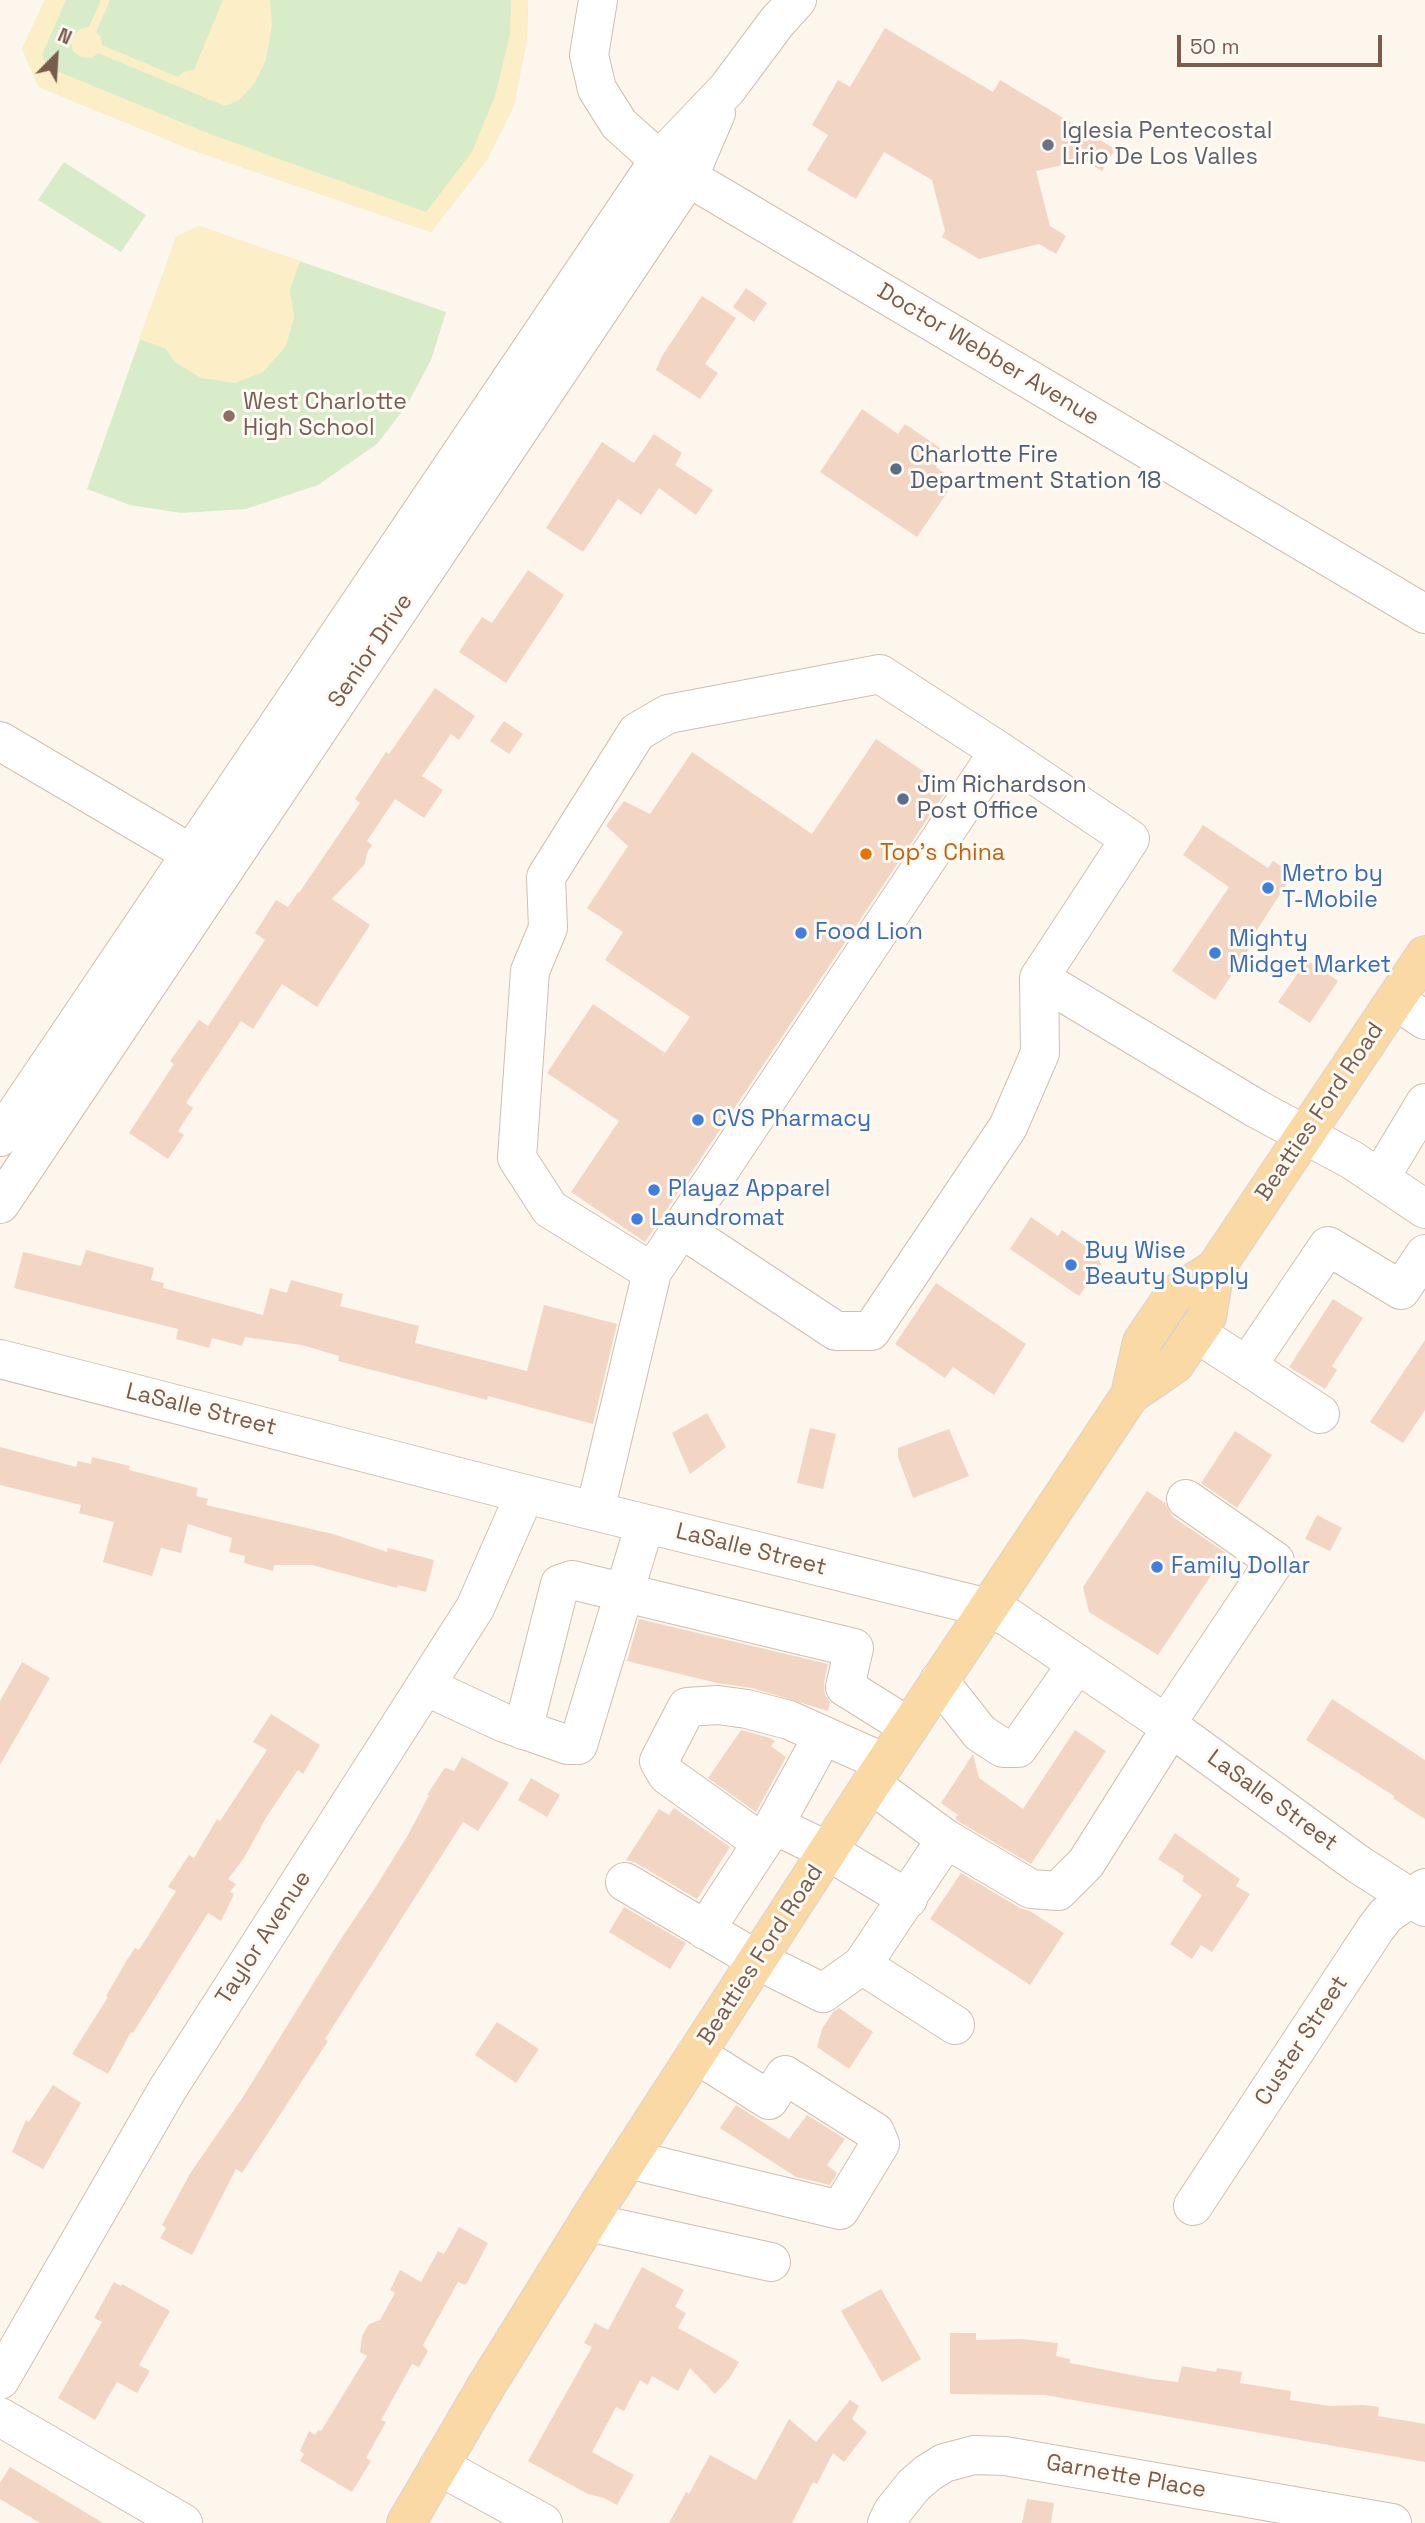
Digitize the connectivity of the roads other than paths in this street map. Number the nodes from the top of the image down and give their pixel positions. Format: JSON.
{"nodes":[{"id":1,"x":598,"y":0,"type":"edge"},
{"id":2,"x":797,"y":0,"type":"edge"},
{"id":3,"x":674,"y":169,"type":"junction"},
{"id":4,"x":1425,"y":614,"type":"edge"},
{"id":5,"x":0,"y":741,"type":"edge"},
{"id":6,"x":999,"y":751,"type":"junction"},
{"id":7,"x":208,"y":863,"type":"junction"},
{"id":8,"x":1425,"y":955,"type":"edge"},
{"id":9,"x":1039,"y":978,"type":"junction"},
{"id":10,"x":1410,"y":1010,"type":"edge"},
{"id":11,"x":1425,"y":1103,"type":"edge"},
{"id":12,"x":1305,"y":1135,"type":"junction"},
{"id":13,"x":0,"y":1138,"type":"edge"},
{"id":14,"x":1380,"y":1178,"type":"junction"},
{"id":15,"x":0,"y":1204,"type":"edge"},
{"id":16,"x":1425,"y":1209,"type":"edge"},
{"id":17,"x":682,"y":1229,"type":"junction"},
{"id":18,"x":1425,"y":1254,"type":"edge"},
{"id":19,"x":1215,"y":1269,"type":"junction"},
{"id":20,"x":652,"y":1272,"type":"junction"},
{"id":21,"x":1196,"y":1333,"type":"junction"},
{"id":22,"x":0,"y":1359,"type":"edge"},
{"id":23,"x":1247,"y":1366,"type":"junction"},
{"id":24,"x":1130,"y":1395,"type":"junction"},
{"id":25,"x":1320,"y":1414,"type":"dead end"},
{"id":26,"x":525,"y":1494,"type":"junction"},
{"id":27,"x":1186,"y":1499,"type":"dead end"},
{"id":28,"x":595,"y":1511,"type":"junction"},
{"id":29,"x":645,"y":1524,"type":"junction"},
{"id":30,"x":625,"y":1593,"type":"junction"},
{"id":31,"x":988,"y":1608,"type":"junction"},
{"id":32,"x":1077,"y":1664,"type":"junction"},
{"id":33,"x":939,"y":1681,"type":"junction"},
{"id":34,"x":425,"y":1686,"type":"junction"},
{"id":35,"x":1168,"y":1726,"type":"junction"},
{"id":36,"x":909,"y":1727,"type":"junction"},
{"id":37,"x":523,"y":1730,"type":"junction"},
{"id":38,"x":823,"y":1736,"type":"junction"},
{"id":39,"x":878,"y":1774,"type":"junction"},
{"id":40,"x":768,"y":1834,"type":"junction"},
{"id":41,"x":946,"y":1839,"type":"junction"},
{"id":42,"x":828,"y":1851,"type":"junction"},
{"id":43,"x":625,"y":1882,"type":"dead end"},
{"id":44,"x":1420,"y":1898,"type":"edge"},
{"id":45,"x":908,"y":1899,"type":"junction"},
{"id":46,"x":705,"y":1930,"type":"junction"},
{"id":47,"x":757,"y":1960,"type":"junction"},
{"id":48,"x":862,"y":1965,"type":"junction"},
{"id":49,"x":955,"y":2025,"type":"dead end"},
{"id":50,"x":696,"y":2054,"type":"junction"},
{"id":51,"x":628,"y":2159,"type":"junction"},
{"id":52,"x":1193,"y":2206,"type":"dead end"},
{"id":53,"x":588,"y":2222,"type":"junction"},
{"id":54,"x":771,"y":2262,"type":"dead end"},
{"id":55,"x":0,"y":2380,"type":"edge"},
{"id":56,"x":0,"y":2417,"type":"edge"},
{"id":57,"x":439,"y":2466,"type":"junction"},
{"id":58,"x":183,"y":2523,"type":"edge"},
{"id":59,"x":406,"y":2523,"type":"edge"},
{"id":60,"x":543,"y":2523,"type":"edge"},
{"id":61,"x":887,"y":2523,"type":"edge"},
{"id":62,"x":1392,"y":2523,"type":"edge"}],
"edges":[{"from":1,"to":3,"type":"street","name":"Doctor Webber Avenue"},
{"from":2,"to":3,"type":"street","name":"Senior Drive"},
{"from":3,"to":4,"type":"street","name":"Doctor Webber Avenue"},
{"from":3,"to":7,"type":"street","name":"Senior Drive"},
{"from":5,"to":7,"type":"street"},
{"from":6,"to":9,"type":"street"},
{"from":6,"to":17,"type":"street"},
{"from":6,"to":20,"type":"street"},
{"from":7,"to":13,"type":"street","name":"Senior Drive"},
{"from":7,"to":15,"type":"street","name":"Senior Drive"},
{"from":8,"to":10,"type":"main road","name":"Beatties Ford Road"},
{"from":9,"to":12,"type":"street"},
{"from":9,"to":17,"type":"street"},
{"from":10,"to":12,"type":"main road","name":"Beatties Ford Road"},
{"from":11,"to":14,"type":"street"},
{"from":12,"to":14,"type":"street"},
{"from":12,"to":19,"type":"main road","name":"Beatties Ford Road"},
{"from":14,"to":16,"type":"street"},
{"from":17,"to":20,"type":"street"},
{"from":18,"to":23,"type":"street"},
{"from":19,"to":21,"type":"main road","name":"Beatties Ford Road"},
{"from":19,"to":24,"type":"main road","name":"Beatties Ford Road"},
{"from":20,"to":28,"type":"street"},
{"from":21,"to":23,"type":"street"},
{"from":21,"to":24,"type":"main road","name":"Beatties Ford Road"},
{"from":22,"to":26,"type":"street","name":"LaSalle Street"},
{"from":23,"to":25,"type":"street"},
{"from":24,"to":31,"type":"main road","name":"Beatties Ford Road"},
{"from":26,"to":28,"type":"street","name":"LaSalle Street"},
{"from":26,"to":34,"type":"street","name":"Taylor Avenue"},
{"from":27,"to":35,"type":"street"},
{"from":28,"to":29,"type":"street","name":"LaSalle Street"},
{"from":29,"to":30,"type":"street"},
{"from":29,"to":31,"type":"street","name":"LaSalle Street"},
{"from":30,"to":36,"type":"street"},
{"from":30,"to":37,"type":"street"},
{"from":30,"to":37,"type":"street"},
{"from":31,"to":32,"type":"street","name":"LaSalle Street"},
{"from":31,"to":33,"type":"main road","name":"Beatties Ford Road"},
{"from":32,"to":33,"type":"street"},
{"from":32,"to":35,"type":"street","name":"LaSalle Street"},
{"from":33,"to":36,"type":"main road","name":"Beatties Ford Road"},
{"from":34,"to":37,"type":"street"},
{"from":34,"to":55,"type":"street","name":"Taylor Avenue"},
{"from":35,"to":41,"type":"street"},
{"from":35,"to":44,"type":"street","name":"LaSalle Street"},
{"from":36,"to":39,"type":"main road","name":"Beatties Ford Road"},
{"from":38,"to":39,"type":"street"},
{"from":38,"to":40,"type":"street"},
{"from":38,"to":40,"type":"street"},
{"from":39,"to":41,"type":"street"},
{"from":39,"to":42,"type":"main road","name":"Beatties Ford Road"},
{"from":40,"to":42,"type":"street"},
{"from":40,"to":46,"type":"street"},
{"from":41,"to":45,"type":"street"},
{"from":42,"to":45,"type":"street"},
{"from":42,"to":47,"type":"main road","name":"Beatties Ford Road"},
{"from":43,"to":46,"type":"street"},
{"from":44,"to":52,"type":"street","name":"Custer Street"},
{"from":45,"to":48,"type":"street"},
{"from":46,"to":47,"type":"street"},
{"from":47,"to":48,"type":"street"},
{"from":47,"to":50,"type":"main road","name":"Beatties Ford Road"},
{"from":48,"to":49,"type":"street"},
{"from":50,"to":51,"type":"main road","name":"Beatties Ford Road"},
{"from":50,"to":51,"type":"street"},
{"from":51,"to":53,"type":"main road","name":"Beatties Ford Road"},
{"from":53,"to":54,"type":"street"},
{"from":53,"to":57,"type":"main road","name":"Beatties Ford Road"},
{"from":56,"to":58,"type":"street"},
{"from":57,"to":59,"type":"main road","name":"Beatties Ford Road"},
{"from":57,"to":60,"type":"street"},
{"from":61,"to":62,"type":"street","name":"Garnette Place"}]}
